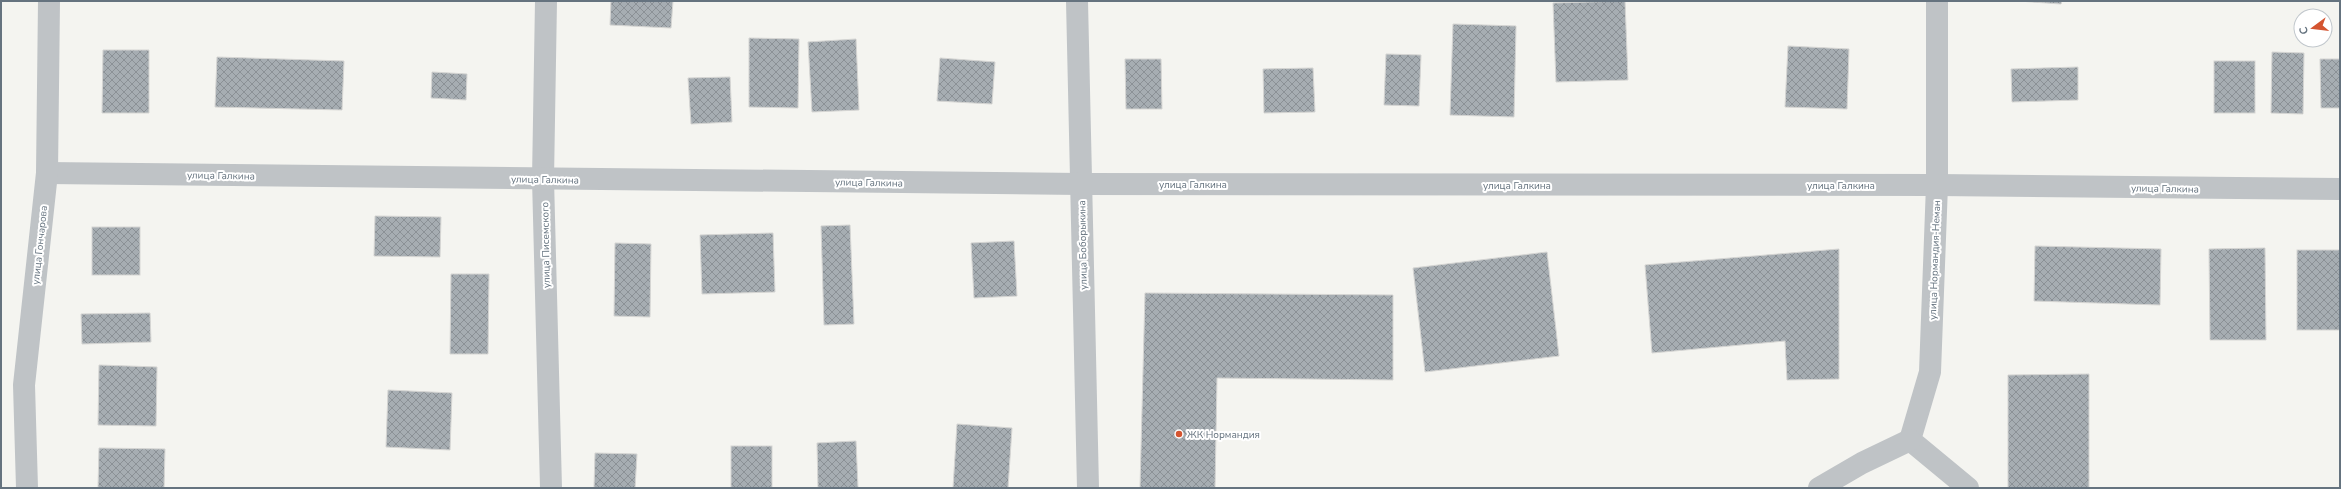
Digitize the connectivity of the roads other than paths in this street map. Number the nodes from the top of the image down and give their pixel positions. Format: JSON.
{"nodes":[{"id":1,"x":49,"y":1,"type":"edge"},
{"id":2,"x":546,"y":1,"type":"edge"},
{"id":3,"x":1077,"y":1,"type":"edge"},
{"id":4,"x":1937,"y":1,"type":"edge"},
{"id":5,"x":47,"y":173,"type":"junction"},
{"id":6,"x":543,"y":179,"type":"junction"},
{"id":7,"x":1080,"y":184,"type":"junction"},
{"id":8,"x":1937,"y":185,"type":"junction"},
{"id":9,"x":2340,"y":189,"type":"edge"},
{"id":10,"x":1910,"y":440,"type":"junction"},
{"id":11,"x":27,"y":488,"type":"edge"},
{"id":12,"x":551,"y":488,"type":"edge"},
{"id":13,"x":1088,"y":488,"type":"edge"},
{"id":14,"x":1819,"y":488,"type":"edge"},
{"id":15,"x":1968,"y":488,"type":"edge"}],
"edges":[{"from":1,"to":5,"type":"street","name":"улица Гончарова"},
{"from":2,"to":6,"type":"street","name":"улица Писемского"},
{"from":3,"to":7,"type":"street","name":"улица Боборыкина"},
{"from":4,"to":8,"type":"street","name":"улица Нормандия-Неман"},
{"from":5,"to":6,"type":"street","name":"улица Галкина"},
{"from":5,"to":11,"type":"street","name":"улица Гончарова"},
{"from":6,"to":7,"type":"street","name":"улица Галкина"},
{"from":6,"to":12,"type":"street","name":"улица Писемского"},
{"from":7,"to":8,"type":"street","name":"улица Галкина"},
{"from":7,"to":13,"type":"street","name":"улица Боборыкина"},
{"from":8,"to":9,"type":"street","name":"улица Галкина"},
{"from":8,"to":10,"type":"street","name":"улица Нормандия-Неман"},
{"from":10,"to":14,"type":"street"},
{"from":10,"to":15,"type":"street"}]}
